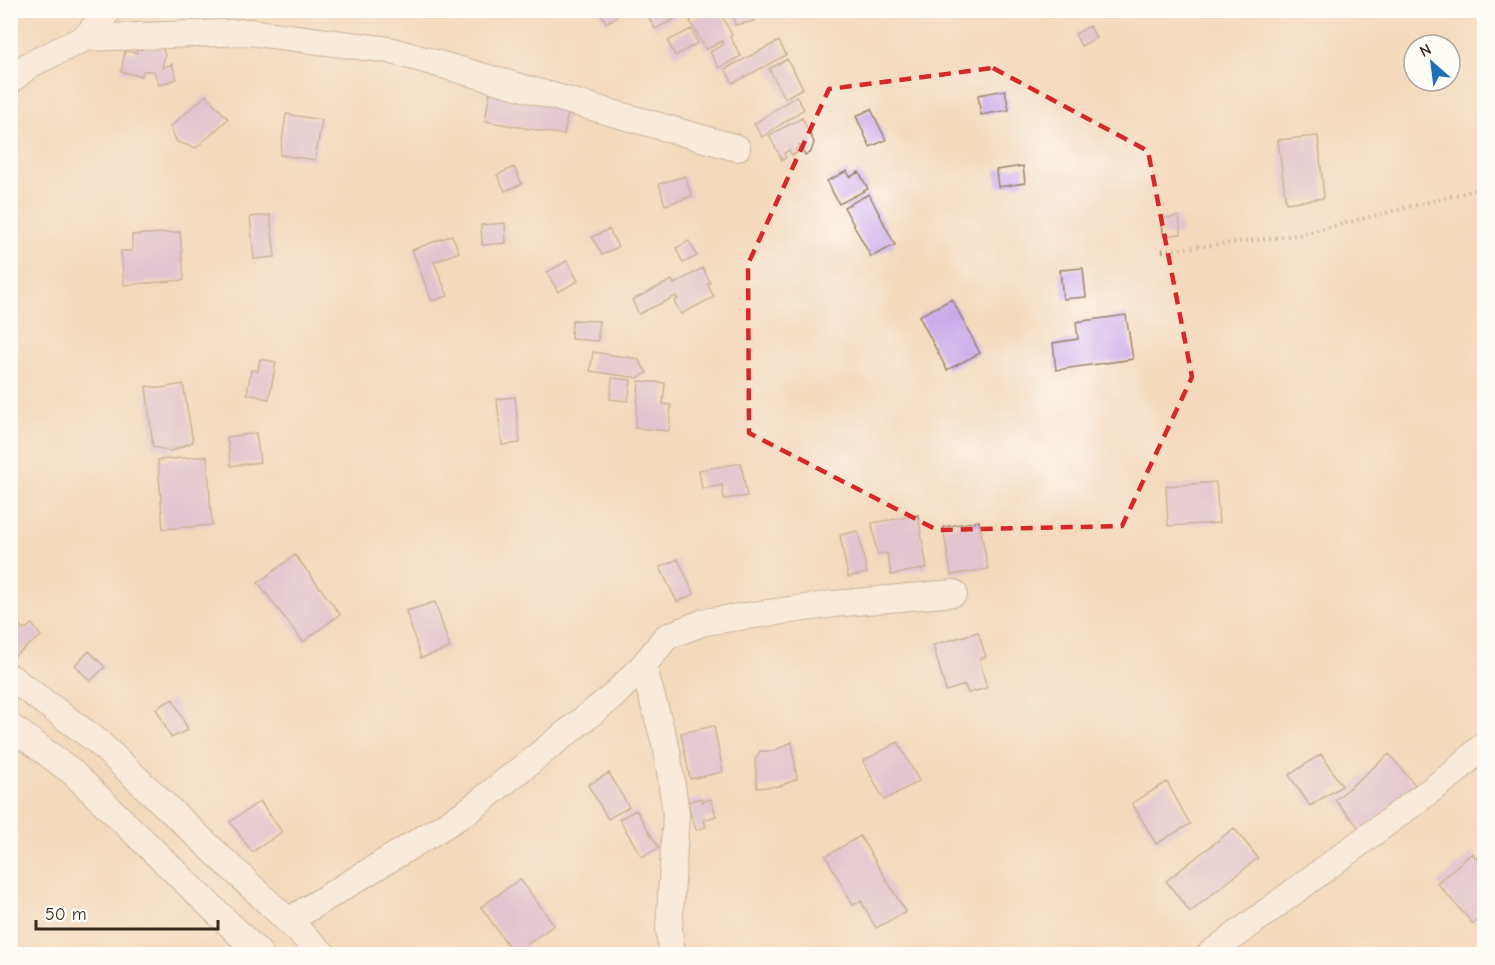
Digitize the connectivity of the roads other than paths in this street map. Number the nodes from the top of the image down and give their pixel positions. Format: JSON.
{"nodes":[{"id":1,"x":109,"y":10,"type":"edge"},
{"id":2,"x":85,"y":38,"type":"junction"},
{"id":3,"x":10,"y":81,"type":"edge"},
{"id":4,"x":738,"y":148,"type":"dead end"},
{"id":5,"x":954,"y":593,"type":"dead end"},
{"id":6,"x":643,"y":666,"type":"junction"},
{"id":7,"x":10,"y":677,"type":"edge"},
{"id":8,"x":10,"y":726,"type":"edge"},
{"id":9,"x":1485,"y":745,"type":"edge"},
{"id":10,"x":288,"y":921,"type":"junction"},
{"id":11,"x":260,"y":954,"type":"edge"},
{"id":12,"x":323,"y":954,"type":"edge"},
{"id":13,"x":672,"y":954,"type":"edge"},
{"id":14,"x":1210,"y":954,"type":"edge"}],
"edges":[{"from":1,"to":2,"type":"street"},
{"from":2,"to":3,"type":"street"},
{"from":2,"to":4,"type":"street"},
{"from":5,"to":6,"type":"street"},
{"from":6,"to":10,"type":"street"},
{"from":6,"to":13,"type":"street"},
{"from":7,"to":10,"type":"street"},
{"from":8,"to":11,"type":"street"},
{"from":9,"to":14,"type":"street"},
{"from":10,"to":12,"type":"street"}]}
